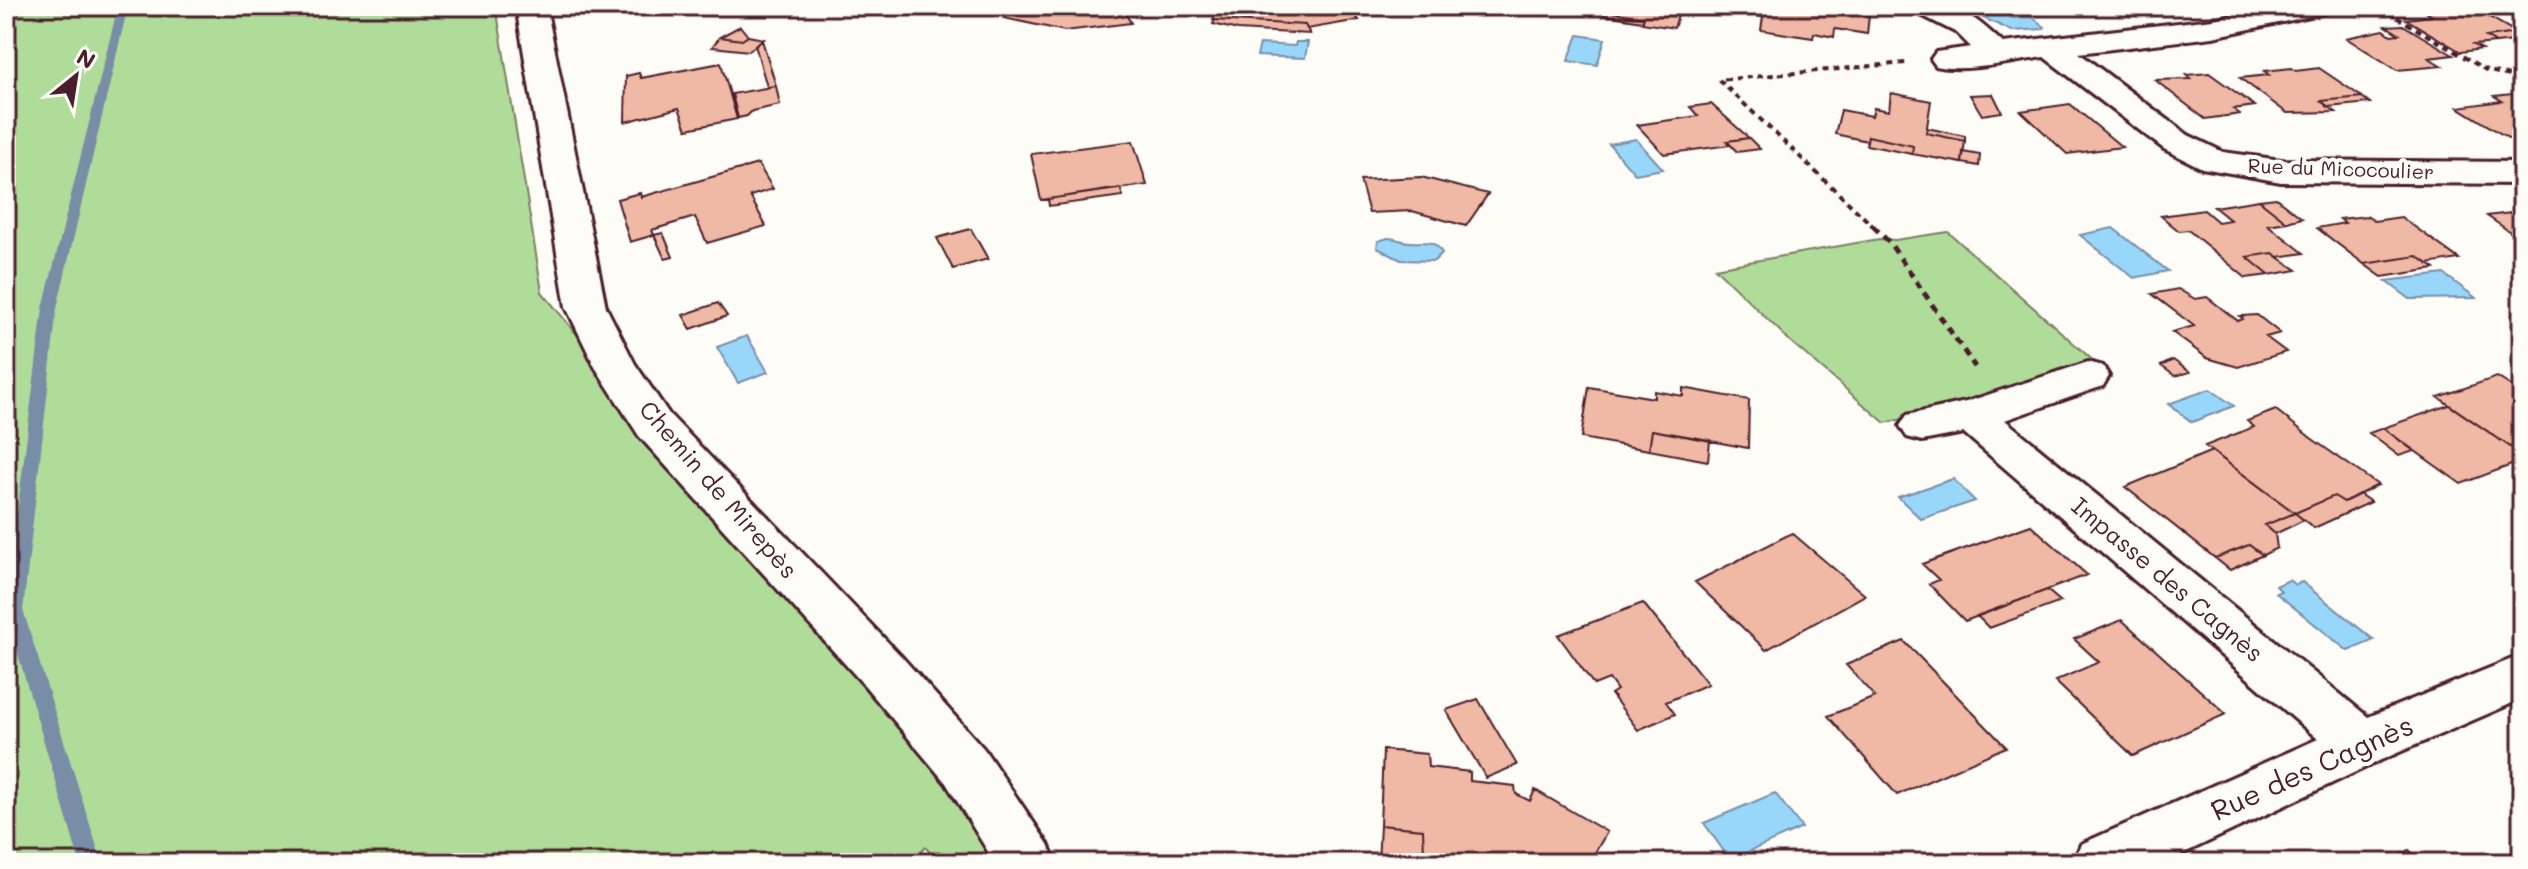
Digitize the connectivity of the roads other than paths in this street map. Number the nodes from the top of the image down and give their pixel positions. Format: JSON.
{"nodes":[{"id":1,"x":531,"y":6,"type":"edge"},
{"id":2,"x":1926,"y":6,"type":"edge"},
{"id":3,"x":2318,"y":6,"type":"edge"},
{"id":4,"x":2052,"y":48,"type":"junction"},
{"id":5,"x":1998,"y":55,"type":"junction"},
{"id":6,"x":1947,"y":59,"type":"road end"},
{"id":7,"x":2522,"y":173,"type":"edge"},
{"id":8,"x":2088,"y":376,"type":"dead end"},
{"id":9,"x":1993,"y":409,"type":"junction"},
{"id":10,"x":1922,"y":426,"type":"dead end"},
{"id":11,"x":2522,"y":676,"type":"edge"},
{"id":12,"x":2362,"y":744,"type":"junction"},
{"id":13,"x":1027,"y":863,"type":"edge"},
{"id":14,"x":2102,"y":863,"type":"edge"}],
"edges":[{"from":1,"to":13,"type":"street","name":"Chemin de Mirepès"},
{"from":2,"to":5,"type":"street"},
{"from":3,"to":4,"type":"street"},
{"from":4,"to":5,"type":"street"},
{"from":4,"to":7,"type":"street","name":"Rue du Micocoulier"},
{"from":5,"to":6,"type":"street"},
{"from":8,"to":9,"type":"street"},
{"from":9,"to":10,"type":"street"},
{"from":9,"to":12,"type":"street","name":"Impasse des Cagnès"},
{"from":11,"to":12,"type":"street","name":"Rue des Cagnès"},
{"from":12,"to":14,"type":"street","name":"Rue des Cagnès"}]}
